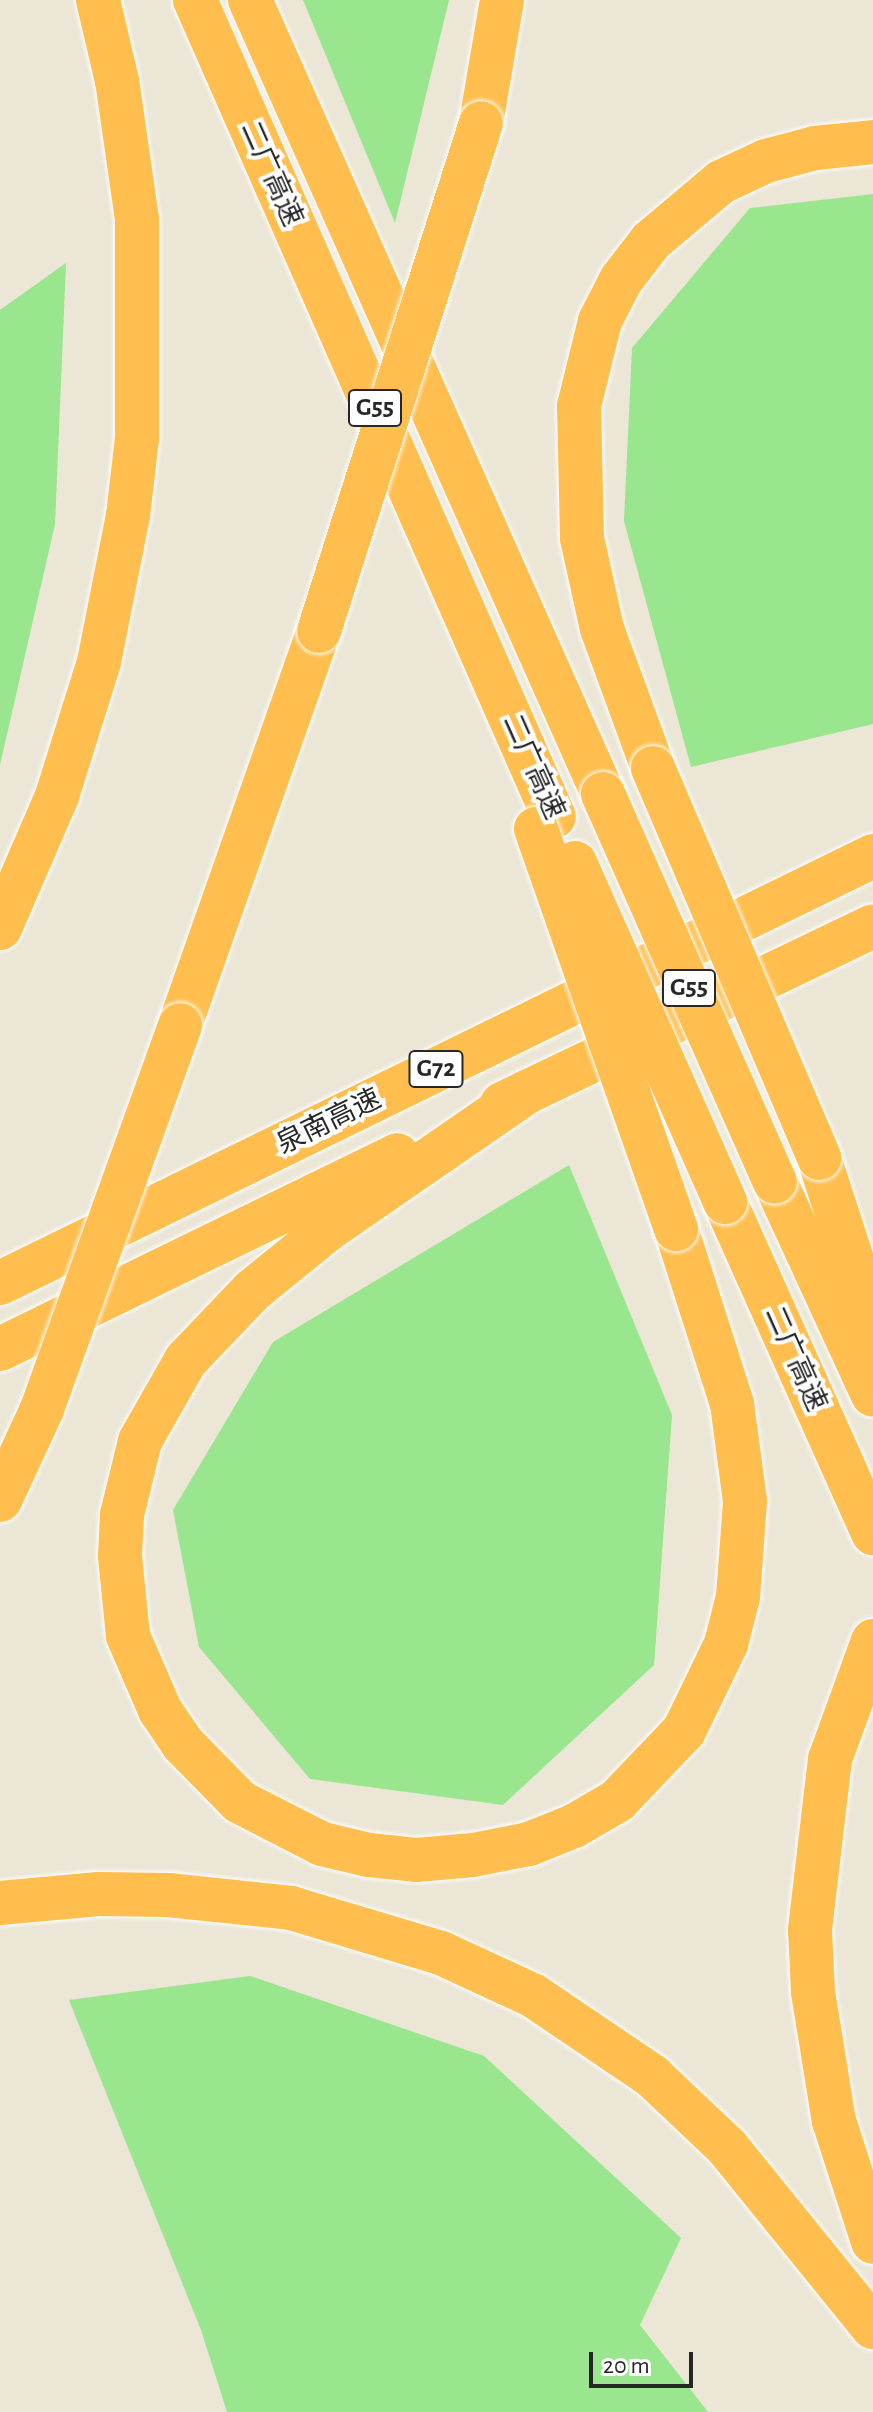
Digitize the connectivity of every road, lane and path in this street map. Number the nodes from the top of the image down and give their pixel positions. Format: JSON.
{"nodes":[{"id":1,"x":98,"y":0,"type":"edge"},
{"id":2,"x":195,"y":0,"type":"edge"},
{"id":3,"x":250,"y":0,"type":"edge"},
{"id":4,"x":502,"y":0,"type":"edge"},
{"id":5,"x":873,"y":142,"type":"edge"},
{"id":6,"x":545,"y":823,"type":"junction"},
{"id":7,"x":873,"y":838,"type":"edge"},
{"id":8,"x":873,"y":856,"type":"edge"},
{"id":9,"x":794,"y":894,"type":"junction"},
{"id":10,"x":873,"y":926,"type":"edge"},
{"id":11,"x":0,"y":928,"type":"edge"},
{"id":12,"x":527,"y":1092,"type":"junction"},
{"id":13,"x":0,"y":1283,"type":"edge"},
{"id":14,"x":873,"y":1324,"type":"edge"},
{"id":15,"x":0,"y":1349,"type":"edge"},
{"id":16,"x":873,"y":1395,"type":"edge"},
{"id":17,"x":0,"y":1500,"type":"edge"},
{"id":18,"x":870,"y":1527,"type":"edge"},
{"id":19,"x":873,"y":1641,"type":"edge"},
{"id":20,"x":0,"y":1903,"type":"edge"},
{"id":21,"x":873,"y":2242,"type":"edge"},
{"id":22,"x":873,"y":2327,"type":"edge"}],
"edges":[{"from":1,"to":11,"type":"highway"},
{"from":2,"to":6,"type":"highway","name":"二广高速","number":"G55"},
{"from":3,"to":16,"type":"highway","name":"二广高速","number":"G55","bridge":true},
{"from":4,"to":17,"type":"highway","bridge":true},
{"from":5,"to":14,"type":"highway","bridge":true},
{"from":6,"to":12,"type":"highway","bridge":true},
{"from":6,"to":18,"type":"highway","name":"二广高速","number":"G55","bridge":true},
{"from":7,"to":9,"type":"highway"},
{"from":8,"to":9,"type":"highway","name":"泉南高速","number":"G72"},
{"from":9,"to":13,"type":"highway","name":"泉南高速","number":"G72"},
{"from":10,"to":12,"type":"highway","number":"G72"},
{"from":12,"to":15,"type":"highway","number":"G72"},
{"from":19,"to":21,"type":"highway"},
{"from":20,"to":22,"type":"highway"}]}
